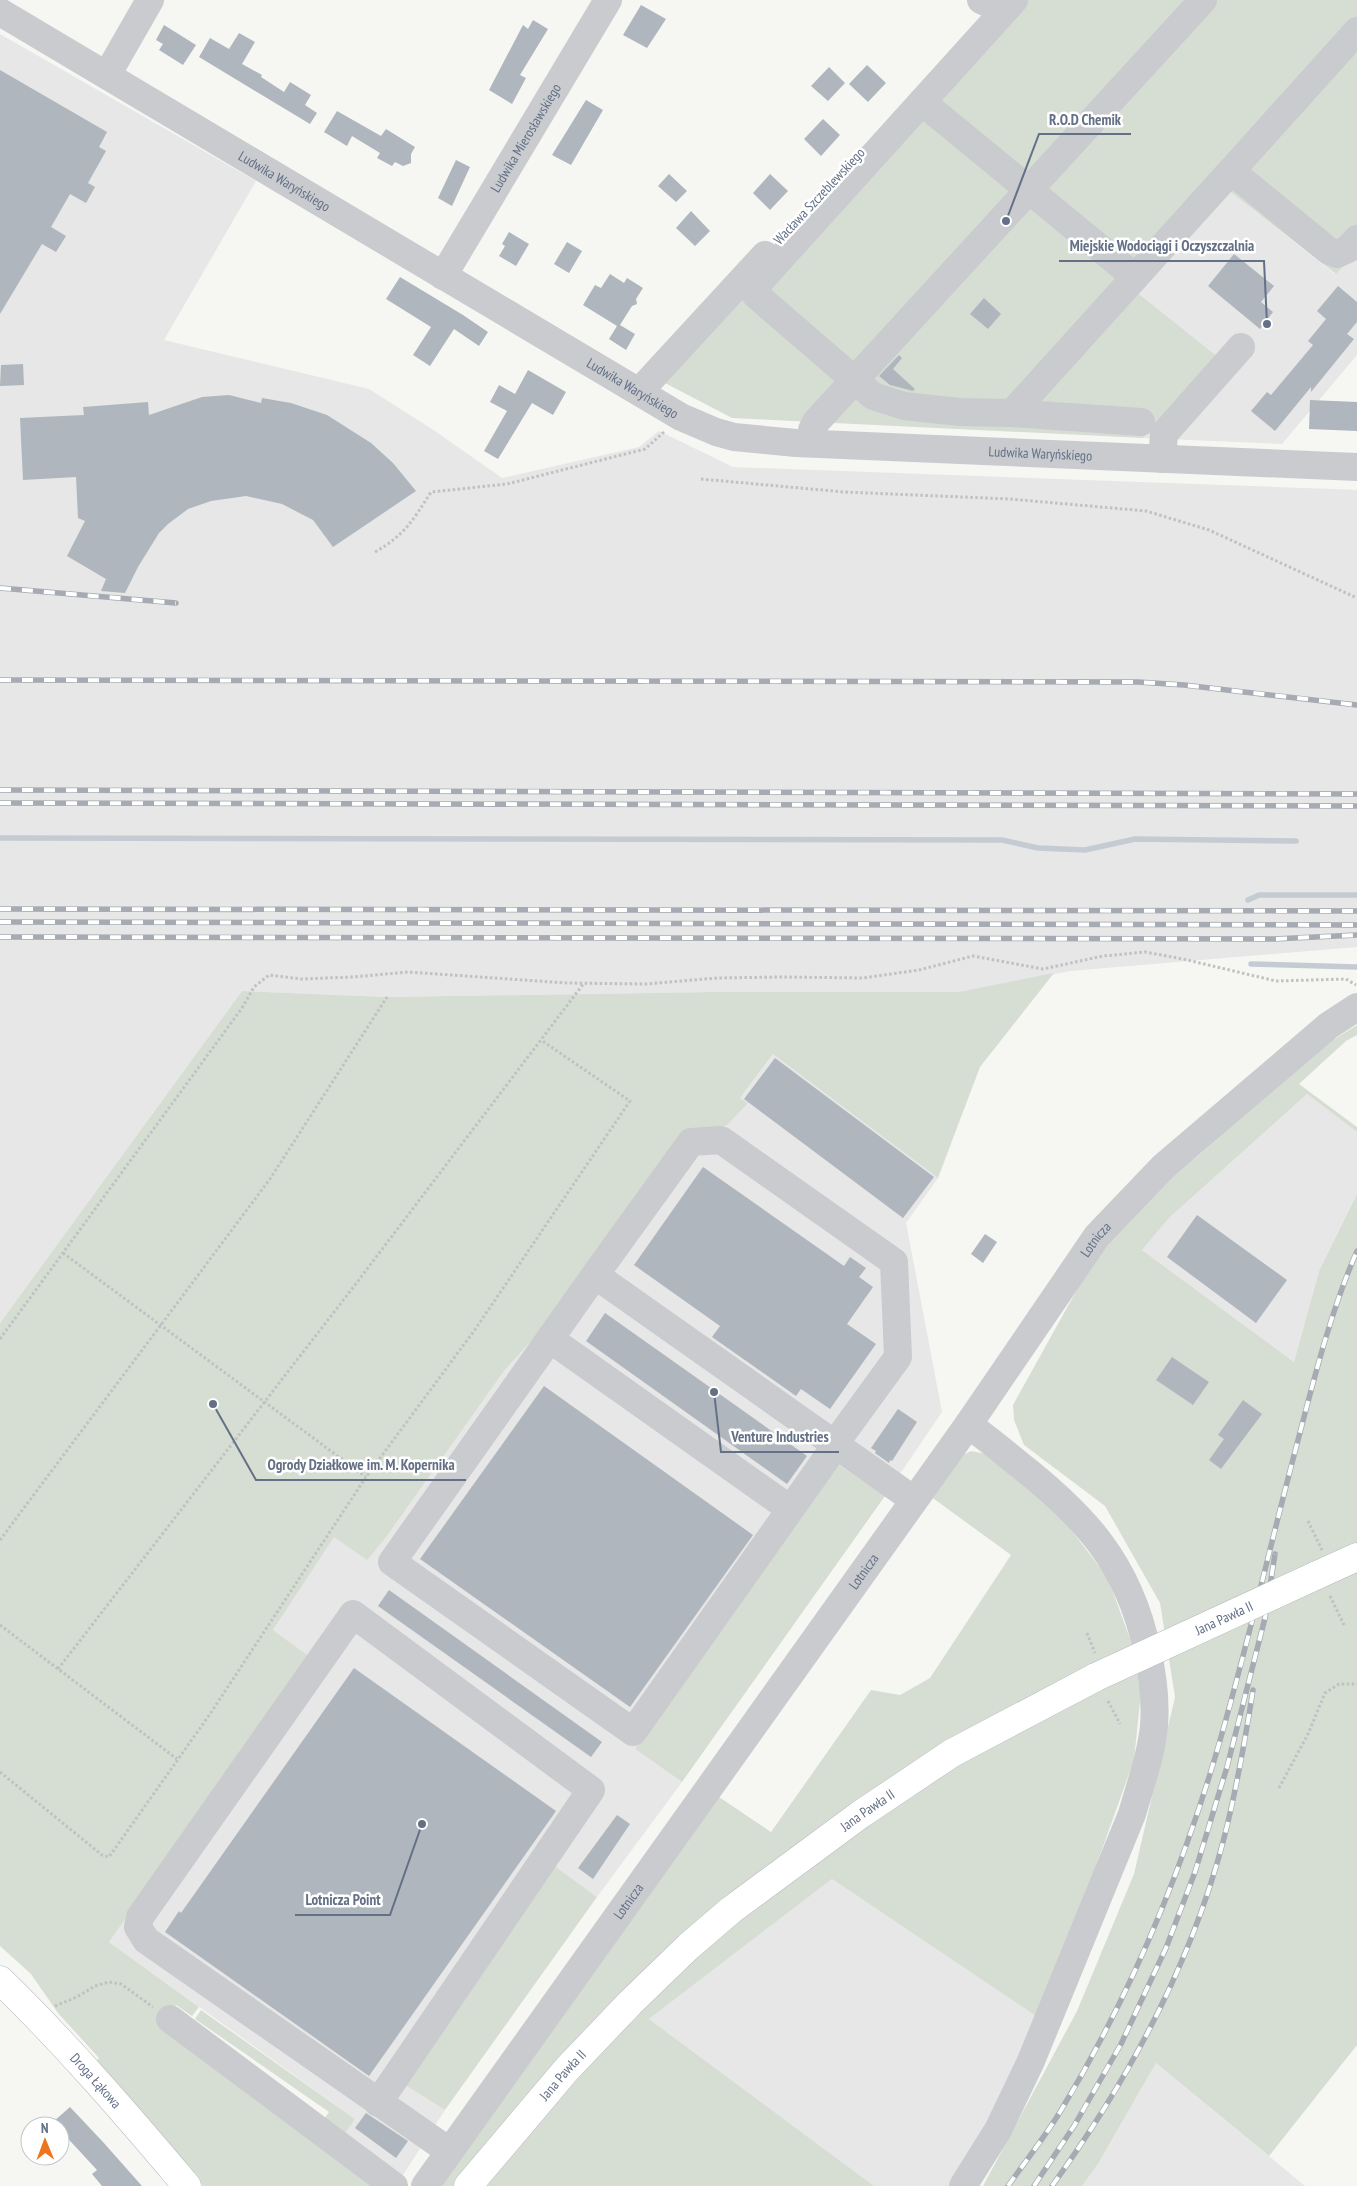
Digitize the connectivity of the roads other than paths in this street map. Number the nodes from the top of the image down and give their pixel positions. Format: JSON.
{"nodes":[{"id":1,"x":150,"y":0,"type":"edge"},
{"id":2,"x":608,"y":0,"type":"edge"},
{"id":3,"x":1203,"y":0,"type":"edge"},
{"id":4,"x":997,"y":1,"type":"edge"},
{"id":5,"x":0,"y":12,"type":"edge"},
{"id":6,"x":1357,"y":31,"type":"edge"},
{"id":7,"x":107,"y":75,"type":"junction"},
{"id":8,"x":922,"y":102,"type":"junction"},
{"id":9,"x":1231,"y":171,"type":"junction"},
{"id":10,"x":1029,"y":189,"type":"junction"},
{"id":11,"x":1357,"y":239,"type":"edge"},
{"id":12,"x":443,"y":276,"type":"junction"},
{"id":13,"x":1135,"y":277,"type":"junction"},
{"id":14,"x":1241,"y":346,"type":"dead end"},
{"id":15,"x":854,"y":379,"type":"junction"},
{"id":16,"x":641,"y":392,"type":"junction"},
{"id":17,"x":1012,"y":413,"type":"junction"},
{"id":18,"x":1141,"y":422,"type":"dead end"},
{"id":19,"x":811,"y":443,"type":"junction"},
{"id":20,"x":1162,"y":459,"type":"junction"},
{"id":21,"x":1357,"y":467,"type":"edge"},
{"id":22,"x":1357,"y":1007,"type":"edge"},
{"id":23,"x":595,"y":1275,"type":"junction"},
{"id":24,"x":550,"y":1339,"type":"junction"},
{"id":25,"x":968,"y":1425,"type":"junction"},
{"id":26,"x":836,"y":1445,"type":"junction"},
{"id":27,"x":914,"y":1500,"type":"junction"},
{"id":28,"x":790,"y":1509,"type":"junction"},
{"id":29,"x":1357,"y":1557,"type":"edge"},
{"id":30,"x":0,"y":1980,"type":"edge"},
{"id":31,"x":170,"y":2019,"type":"road end"},
{"id":32,"x":378,"y":2103,"type":"junction"},
{"id":33,"x":449,"y":2151,"type":"junction"},
{"id":34,"x":187,"y":2186,"type":"edge"},
{"id":35,"x":394,"y":2186,"type":"edge"},
{"id":36,"x":425,"y":2186,"type":"edge"},
{"id":37,"x":468,"y":2186,"type":"edge"},
{"id":38,"x":963,"y":2186,"type":"edge"}],
"edges":[{"from":1,"to":7,"type":"street"},
{"from":2,"to":12,"type":"street","name":"Ludwika Mierosławskiego"},
{"from":3,"to":10,"type":"street"},
{"from":4,"to":8,"type":"street"},
{"from":4,"to":16,"type":"street","name":"Wacława Szczeblewskiego"},
{"from":5,"to":7,"type":"street","name":"Ludwika Waryńskiego"},
{"from":6,"to":9,"type":"street"},
{"from":7,"to":12,"type":"street","name":"Ludwika Waryńskiego"},
{"from":8,"to":10,"type":"street"},
{"from":8,"to":15,"type":"street"},
{"from":9,"to":11,"type":"street"},
{"from":9,"to":13,"type":"street"},
{"from":10,"to":13,"type":"street"},
{"from":10,"to":15,"type":"street"},
{"from":12,"to":16,"type":"street","name":"Ludwika Waryńskiego"},
{"from":13,"to":17,"type":"street"},
{"from":14,"to":20,"type":"street"},
{"from":15,"to":17,"type":"street"},
{"from":15,"to":19,"type":"street"},
{"from":16,"to":19,"type":"street","name":"Ludwika Waryńskiego"},
{"from":17,"to":18,"type":"street"},
{"from":19,"to":20,"type":"street","name":"Ludwika Waryńskiego"},
{"from":20,"to":21,"type":"street","name":"Ludwika Waryńskiego"},
{"from":22,"to":25,"type":"street","name":"Lotnicza"},
{"from":23,"to":24,"type":"street"},
{"from":23,"to":26,"type":"street"},
{"from":23,"to":26,"type":"street"},
{"from":24,"to":28,"type":"street"},
{"from":24,"to":28,"type":"street"},
{"from":25,"to":27,"type":"street","name":"Lotnicza"},
{"from":25,"to":38,"type":"street"},
{"from":26,"to":27,"type":"street"},
{"from":26,"to":28,"type":"street"},
{"from":27,"to":33,"type":"street","name":"Lotnicza"},
{"from":29,"to":37,"type":"main road","name":"Jana Pawła II","bridge":true},
{"from":30,"to":34,"type":"main road","name":"Droga Łąkowa"},
{"from":31,"to":35,"type":"street"},
{"from":32,"to":32,"type":"street"},
{"from":32,"to":33,"type":"street"},
{"from":33,"to":36,"type":"street","name":"Lotnicza"}]}
